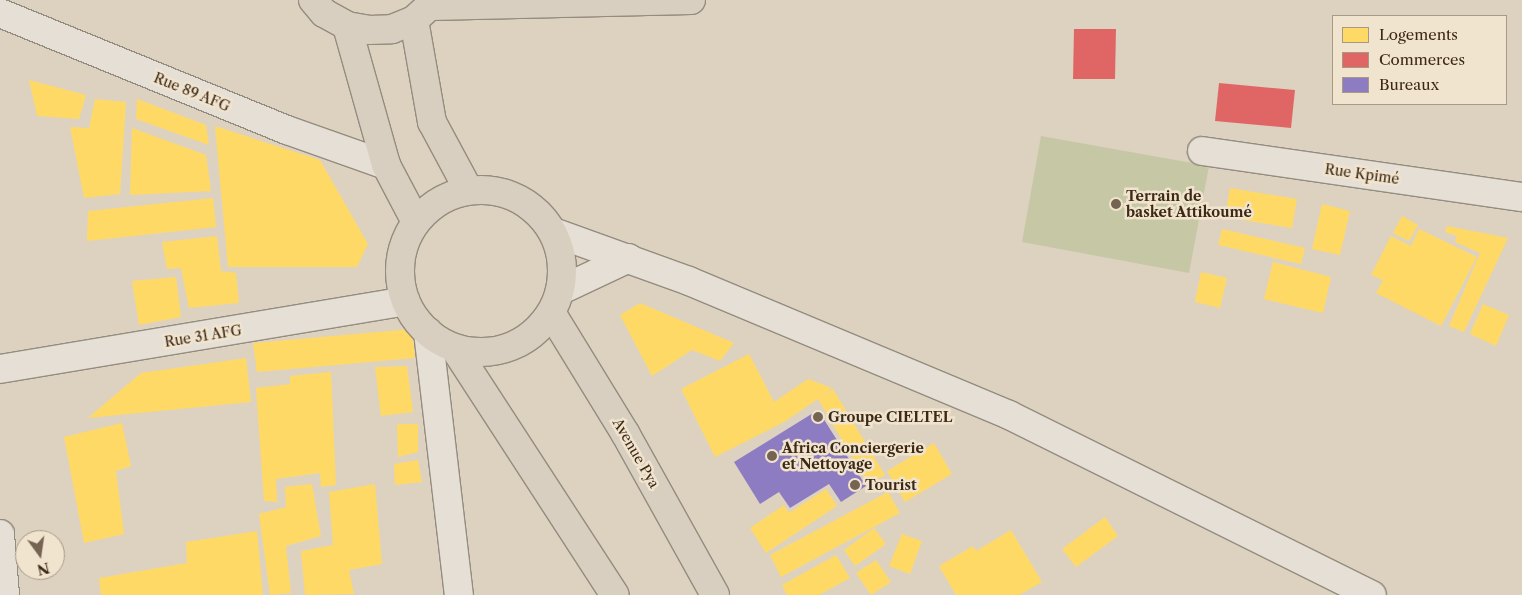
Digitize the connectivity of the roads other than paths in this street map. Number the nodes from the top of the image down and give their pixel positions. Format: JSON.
{"nodes":[{"id":1,"x":313,"y":0,"type":"edge"},
{"id":2,"x":691,"y":0,"type":"edge"},
{"id":3,"x":427,"y":9,"type":"edge"},
{"id":4,"x":0,"y":13,"type":"edge"},
{"id":5,"x":347,"y":26,"type":"junction"},
{"id":6,"x":1202,"y":151,"type":"dead end"},
{"id":7,"x":386,"y":166,"type":"junction"},
{"id":8,"x":468,"y":189,"type":"junction"},
{"id":9,"x":1522,"y":197,"type":"edge"},
{"id":10,"x":416,"y":222,"type":"junction"},
{"id":11,"x":553,"y":232,"type":"junction"},
{"id":12,"x":629,"y":258,"type":"junction"},
{"id":13,"x":405,"y":301,"type":"junction"},
{"id":14,"x":556,"y":302,"type":"junction"},
{"id":15,"x":428,"y":332,"type":"junction"},
{"id":16,"x":455,"y":349,"type":"junction"},
{"id":17,"x":0,"y":369,"type":"edge"},
{"id":18,"x":0,"y":534,"type":"edge"},
{"id":19,"x":5,"y":595,"type":"edge"},
{"id":20,"x":459,"y":595,"type":"edge"},
{"id":21,"x":615,"y":595,"type":"edge"},
{"id":22,"x":714,"y":595,"type":"edge"},
{"id":23,"x":1372,"y":595,"type":"edge"}],
"edges":[{"from":1,"to":5,"type":"main road"},
{"from":2,"to":3,"type":"main road"},
{"from":3,"to":5,"type":"main road"},
{"from":3,"to":8,"type":"main road"},
{"from":4,"to":7,"type":"street","name":"Rue 89 AFG"},
{"from":5,"to":7,"type":"main road"},
{"from":6,"to":9,"type":"street","name":"Rue Kpimé"},
{"from":7,"to":10,"type":"main road"},
{"from":8,"to":10,"type":"main road"},
{"from":8,"to":11,"type":"main road"},
{"from":10,"to":13,"type":"main road"},
{"from":11,"to":12,"type":"street"},
{"from":11,"to":14,"type":"main road"},
{"from":12,"to":14,"type":"street"},
{"from":12,"to":23,"type":"street"},
{"from":13,"to":15,"type":"main road"},
{"from":13,"to":17,"type":"street","name":"Rue 31 AFG"},
{"from":14,"to":16,"type":"main road"},
{"from":14,"to":22,"type":"main road","name":"Avenue Pya"},
{"from":15,"to":16,"type":"main road"},
{"from":15,"to":20,"type":"street"},
{"from":16,"to":21,"type":"main road"},
{"from":18,"to":19,"type":"street"}]}
